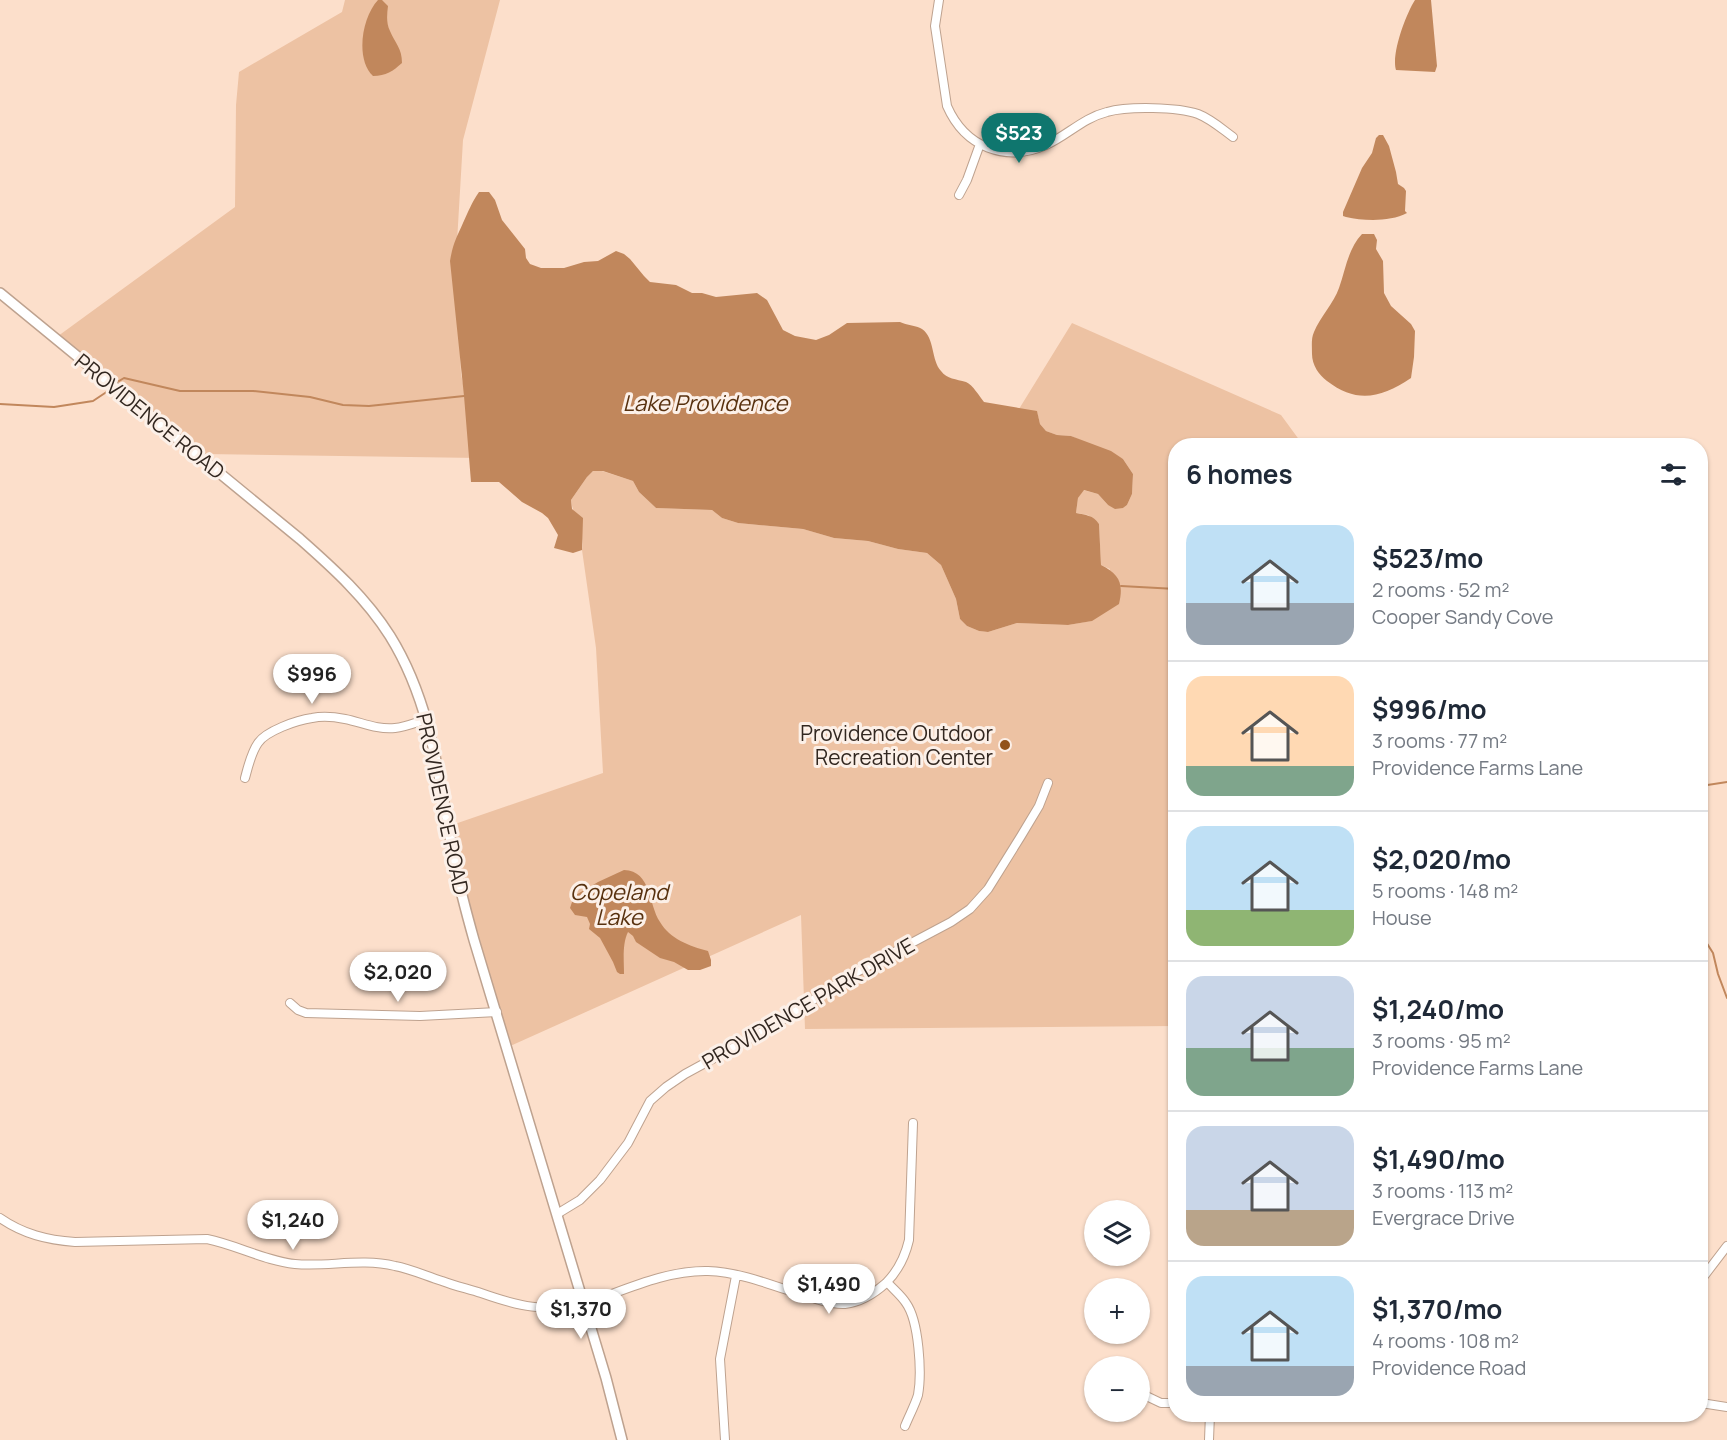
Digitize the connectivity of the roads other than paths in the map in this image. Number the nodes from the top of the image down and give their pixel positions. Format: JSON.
{"nodes":[{"id":1,"x":939,"y":0,"type":"edge"},
{"id":2,"x":1233,"y":137,"type":"dead end"},
{"id":3,"x":980,"y":144,"type":"junction"},
{"id":4,"x":959,"y":195,"type":"dead end"},
{"id":5,"x":0,"y":293,"type":"edge"},
{"id":6,"x":427,"y":720,"type":"junction"},
{"id":7,"x":245,"y":778,"type":"dead end"},
{"id":8,"x":1048,"y":783,"type":"dead end"},
{"id":9,"x":290,"y":1003,"type":"dead end"},
{"id":10,"x":496,"y":1012,"type":"junction"},
{"id":11,"x":912,"y":1123,"type":"dead end"},
{"id":12,"x":557,"y":1214,"type":"junction"},
{"id":13,"x":0,"y":1218,"type":"edge"},
{"id":14,"x":1727,"y":1246,"type":"edge"},
{"id":15,"x":1708,"y":1271,"type":"edge"},
{"id":16,"x":736,"y":1276,"type":"junction"},
{"id":17,"x":887,"y":1282,"type":"junction"},
{"id":18,"x":584,"y":1302,"type":"junction"},
{"id":19,"x":1150,"y":1398,"type":"edge"},
{"id":20,"x":1168,"y":1403,"type":"edge"},
{"id":21,"x":1708,"y":1405,"type":"edge"},
{"id":22,"x":1727,"y":1407,"type":"edge"},
{"id":23,"x":1210,"y":1422,"type":"edge"},
{"id":24,"x":905,"y":1426,"type":"dead end"},
{"id":25,"x":622,"y":1440,"type":"edge"},
{"id":26,"x":725,"y":1440,"type":"edge"},
{"id":27,"x":1209,"y":1440,"type":"edge"}],
"edges":[{"from":1,"to":3,"type":"street"},
{"from":2,"to":3,"type":"street"},
{"from":3,"to":4,"type":"street"},
{"from":5,"to":6,"type":"street","name":"PROVIDENCE ROAD"},
{"from":6,"to":7,"type":"street"},
{"from":6,"to":10,"type":"street","name":"PROVIDENCE ROAD"},
{"from":8,"to":12,"type":"street","name":"PROVIDENCE PARK DRIVE"},
{"from":9,"to":10,"type":"street"},
{"from":10,"to":12,"type":"street","name":"PROVIDENCE ROAD"},
{"from":11,"to":17,"type":"street"},
{"from":12,"to":18,"type":"street","name":"PROVIDENCE ROAD"},
{"from":13,"to":18,"type":"street"},
{"from":14,"to":15,"type":"street"},
{"from":16,"to":17,"type":"street"},
{"from":16,"to":18,"type":"street"},
{"from":16,"to":26,"type":"street"},
{"from":17,"to":24,"type":"street"},
{"from":18,"to":25,"type":"street","name":"PROVIDENCE ROAD"},
{"from":19,"to":20,"type":"street"},
{"from":21,"to":22,"type":"street"},
{"from":23,"to":27,"type":"street"}]}
